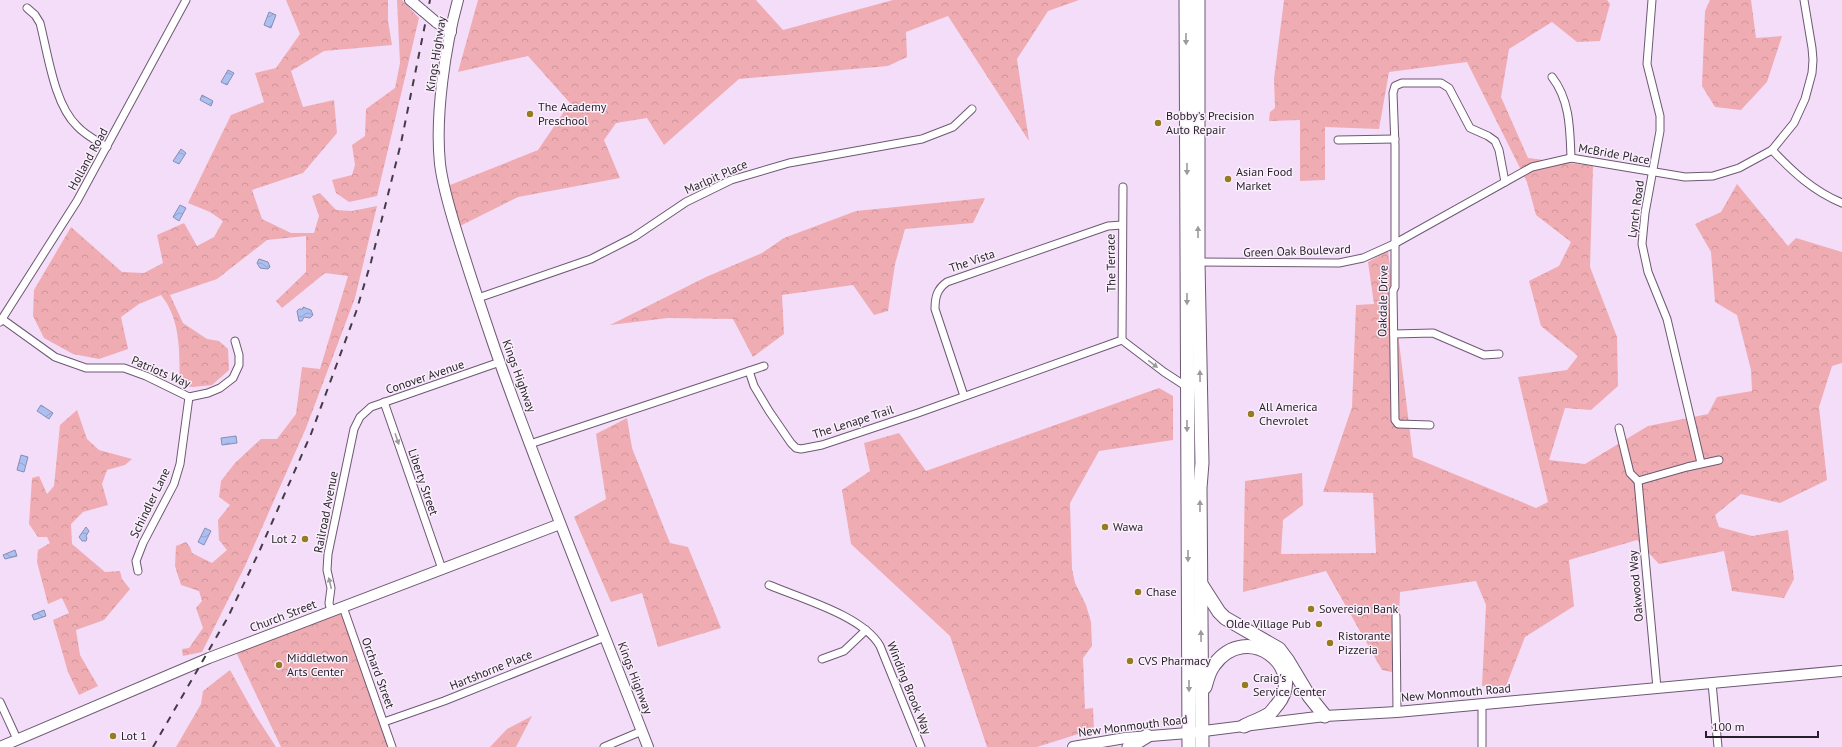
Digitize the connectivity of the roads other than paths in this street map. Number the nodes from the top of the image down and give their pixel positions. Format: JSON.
{"nodes":[{"id":1,"x":186,"y":0,"type":"edge"},
{"id":2,"x":410,"y":0,"type":"edge"},
{"id":3,"x":458,"y":0,"type":"edge"},
{"id":4,"x":1186,"y":0,"type":"edge"},
{"id":5,"x":1198,"y":0,"type":"edge"},
{"id":6,"x":1652,"y":0,"type":"edge"},
{"id":7,"x":1804,"y":0,"type":"edge"},
{"id":8,"x":28,"y":8,"type":"dead end"},
{"id":9,"x":451,"y":32,"type":"junction"},
{"id":10,"x":1552,"y":76,"type":"dead end"},
{"id":11,"x":972,"y":109,"type":"dead end"},
{"id":12,"x":1338,"y":140,"type":"dead end"},
{"id":13,"x":1395,"y":142,"type":"junction"},
{"id":14,"x":107,"y":147,"type":"junction"},
{"id":15,"x":1772,"y":150,"type":"junction"},
{"id":16,"x":1571,"y":158,"type":"junction"},
{"id":17,"x":1653,"y":172,"type":"junction"},
{"id":18,"x":1505,"y":182,"type":"junction"},
{"id":19,"x":1123,"y":186,"type":"dead end"},
{"id":20,"x":1842,"y":203,"type":"edge"},
{"id":21,"x":1122,"y":225,"type":"junction"},
{"id":22,"x":1394,"y":244,"type":"junction"},
{"id":23,"x":1198,"y":262,"type":"junction"},
{"id":24,"x":478,"y":298,"type":"junction"},
{"id":25,"x":1,"y":321,"type":"edge"},
{"id":26,"x":1394,"y":334,"type":"junction"},
{"id":27,"x":1122,"y":340,"type":"junction"},
{"id":28,"x":235,"y":341,"type":"dead end"},
{"id":29,"x":1499,"y":354,"type":"dead end"},
{"id":30,"x":500,"y":362,"type":"junction"},
{"id":31,"x":764,"y":366,"type":"dead end"},
{"id":32,"x":749,"y":371,"type":"junction"},
{"id":33,"x":1187,"y":387,"type":"junction"},
{"id":34,"x":964,"y":396,"type":"junction"},
{"id":35,"x":189,"y":397,"type":"junction"},
{"id":36,"x":384,"y":402,"type":"junction"},
{"id":37,"x":360,"y":417,"type":"joint"},
{"id":38,"x":1430,"y":426,"type":"dead end"},
{"id":39,"x":1619,"y":428,"type":"dead end"},
{"id":40,"x":530,"y":444,"type":"junction"},
{"id":41,"x":1718,"y":460,"type":"dead end"},
{"id":42,"x":1701,"y":463,"type":"junction"},
{"id":43,"x":1638,"y":482,"type":"junction"},
{"id":44,"x":560,"y":524,"type":"junction"},
{"id":45,"x":442,"y":569,"type":"junction"},
{"id":46,"x":138,"y":571,"type":"dead end"},
{"id":47,"x":1201,"y":584,"type":"junction"},
{"id":48,"x":769,"y":586,"type":"dead end"},
{"id":49,"x":343,"y":607,"type":"junction"},
{"id":50,"x":331,"y":612,"type":"junction"},
{"id":51,"x":1396,"y":616,"type":"dead end"},
{"id":52,"x":866,"y":630,"type":"junction"},
{"id":53,"x":605,"y":637,"type":"junction"},
{"id":54,"x":822,"y":659,"type":"dead end"},
{"id":55,"x":1842,"y":671,"type":"edge"},
{"id":56,"x":1712,"y":683,"type":"junction"},
{"id":57,"x":1657,"y":688,"type":"junction"},
{"id":58,"x":1202,"y":694,"type":"junction"},
{"id":59,"x":0,"y":702,"type":"edge"},
{"id":60,"x":1482,"y":703,"type":"junction"},
{"id":61,"x":1397,"y":712,"type":"junction"},
{"id":62,"x":1325,"y":716,"type":"junction"},
{"id":63,"x":384,"y":722,"type":"junction"},
{"id":64,"x":1244,"y":726,"type":"junction"},
{"id":65,"x":642,"y":731,"type":"junction"},
{"id":66,"x":1202,"y":731,"type":"junction"},
{"id":67,"x":1188,"y":733,"type":"junction"},
{"id":68,"x":1147,"y":736,"type":"junction"},
{"id":69,"x":17,"y":739,"type":"junction"},
{"id":70,"x":0,"y":747,"type":"edge"},
{"id":71,"x":392,"y":747,"type":"edge"},
{"id":72,"x":604,"y":747,"type":"edge"},
{"id":73,"x":648,"y":747,"type":"edge"},
{"id":74,"x":921,"y":747,"type":"edge"},
{"id":75,"x":1073,"y":747,"type":"edge"},
{"id":76,"x":1129,"y":747,"type":"edge"},
{"id":77,"x":1189,"y":747,"type":"edge"},
{"id":78,"x":1202,"y":747,"type":"edge"},
{"id":79,"x":1482,"y":747,"type":"edge"},
{"id":80,"x":1718,"y":747,"type":"edge"}],
"edges":[{"from":1,"to":14,"type":"street","name":"Holland Road"},
{"from":2,"to":9,"type":"main road","bridge":true},
{"from":3,"to":9,"type":"main road","name":"Kings Highway"},
{"from":4,"to":33,"type":"highway","one_way":true},
{"from":23,"to":5,"type":"highway","one_way":true},
{"from":6,"to":17,"type":"street","name":"Lynch Road"},
{"from":7,"to":15,"type":"street"},
{"from":8,"to":14,"type":"street"},
{"from":9,"to":24,"type":"main road","name":"Kings Highway"},
{"from":10,"to":16,"type":"street"},
{"from":11,"to":24,"type":"street","name":"Marlpit Place"},
{"from":12,"to":13,"type":"street"},
{"from":13,"to":18,"type":"street","name":"Oakdale Drive"},
{"from":13,"to":22,"type":"street","name":"Oakdale Drive"},
{"from":14,"to":25,"type":"street","name":"Holland Road"},
{"from":15,"to":17,"type":"street","name":"McBride Place"},
{"from":15,"to":20,"type":"street"},
{"from":16,"to":17,"type":"street","name":"McBride Place"},
{"from":16,"to":18,"type":"street","name":"McBride Place"},
{"from":17,"to":42,"type":"street","name":"Lynch Road"},
{"from":18,"to":22,"type":"street","name":"McBride Place"},
{"from":19,"to":21,"type":"street","name":"The Terrace"},
{"from":21,"to":27,"type":"street","name":"The Terrace"},
{"from":21,"to":34,"type":"street","name":"The Vista"},
{"from":22,"to":23,"type":"street","name":"Green Oak Boulevard"},
{"from":22,"to":26,"type":"street","name":"Oakdale Drive"},
{"from":47,"to":23,"type":"highway","one_way":true},
{"from":24,"to":30,"type":"main road","name":"Kings Highway"},
{"from":25,"to":35,"type":"street","name":"Patriots Way"},
{"from":26,"to":29,"type":"street"},
{"from":26,"to":38,"type":"street","name":"Oakdale Drive"},
{"from":27,"to":33,"type":"street","one_way":true},
{"from":27,"to":34,"type":"street","name":"The Lenape Trail"},
{"from":28,"to":35,"type":"street","name":"Patriots Way"},
{"from":30,"to":36,"type":"street","name":"Conover Avenue"},
{"from":30,"to":40,"type":"main road","name":"Kings Highway"},
{"from":31,"to":32,"type":"street"},
{"from":32,"to":34,"type":"street","name":"The Lenape Trail"},
{"from":32,"to":40,"type":"street"},
{"from":33,"to":67,"type":"highway","one_way":true},
{"from":35,"to":46,"type":"street","name":"Schindler Lane"},
{"from":36,"to":37,"type":"street","name":"Conover Avenue"},
{"from":36,"to":45,"type":"street","name":"Liberty Street","one_way":true},
{"from":50,"to":37,"type":"street","name":"Railroad Avenue","one_way":true},
{"from":39,"to":43,"type":"street"},
{"from":40,"to":44,"type":"main road","name":"Kings Highway"},
{"from":41,"to":42,"type":"street"},
{"from":42,"to":43,"type":"street"},
{"from":43,"to":57,"type":"street","name":"Oakwood Way"},
{"from":44,"to":45,"type":"main road","name":"Church Street"},
{"from":44,"to":53,"type":"main road","name":"Kings Highway"},
{"from":45,"to":49,"type":"main road","name":"Church Street"},
{"from":58,"to":47,"type":"highway","one_way":true},
{"from":47,"to":62,"type":"highway"},
{"from":48,"to":52,"type":"street","name":"Winding Brook Way"},
{"from":49,"to":50,"type":"main road","name":"Church Street"},
{"from":49,"to":63,"type":"street","name":"Orchard Street"},
{"from":50,"to":69,"type":"main road","name":"Church Street"},
{"from":51,"to":61,"type":"street"},
{"from":52,"to":54,"type":"street"},
{"from":52,"to":74,"type":"street","name":"Winding Brook Way"},
{"from":53,"to":63,"type":"street","name":"Hartshorne Place"},
{"from":53,"to":65,"type":"main road","name":"Kings Highway"},
{"from":55,"to":56,"type":"main road","name":"New Monmouth Road"},
{"from":56,"to":57,"type":"main road","name":"New Monmouth Road"},
{"from":56,"to":80,"type":"street"},
{"from":57,"to":60,"type":"main road","name":"New Monmouth Road"},
{"from":58,"to":64,"type":"highway"},
{"from":58,"to":66,"type":"highway"},
{"from":59,"to":69,"type":"street"},
{"from":60,"to":61,"type":"main road","name":"New Monmouth Road"},
{"from":60,"to":79,"type":"street"},
{"from":61,"to":62,"type":"main road","name":"New Monmouth Road"},
{"from":62,"to":64,"type":"main road","name":"New Monmouth Road"},
{"from":63,"to":71,"type":"street","name":"Orchard Street"},
{"from":64,"to":66,"type":"main road","name":"New Monmouth Road"},
{"from":65,"to":72,"type":"street"},
{"from":65,"to":73,"type":"main road","name":"Kings Highway"},
{"from":66,"to":67,"type":"main road","name":"New Monmouth Road"},
{"from":66,"to":78,"type":"highway"},
{"from":67,"to":68,"type":"main road","name":"New Monmouth Road"},
{"from":67,"to":77,"type":"highway"},
{"from":68,"to":75,"type":"main road","name":"New Monmouth Road"},
{"from":68,"to":76,"type":"highway"},
{"from":69,"to":70,"type":"main road","name":"Church Street"}]}
